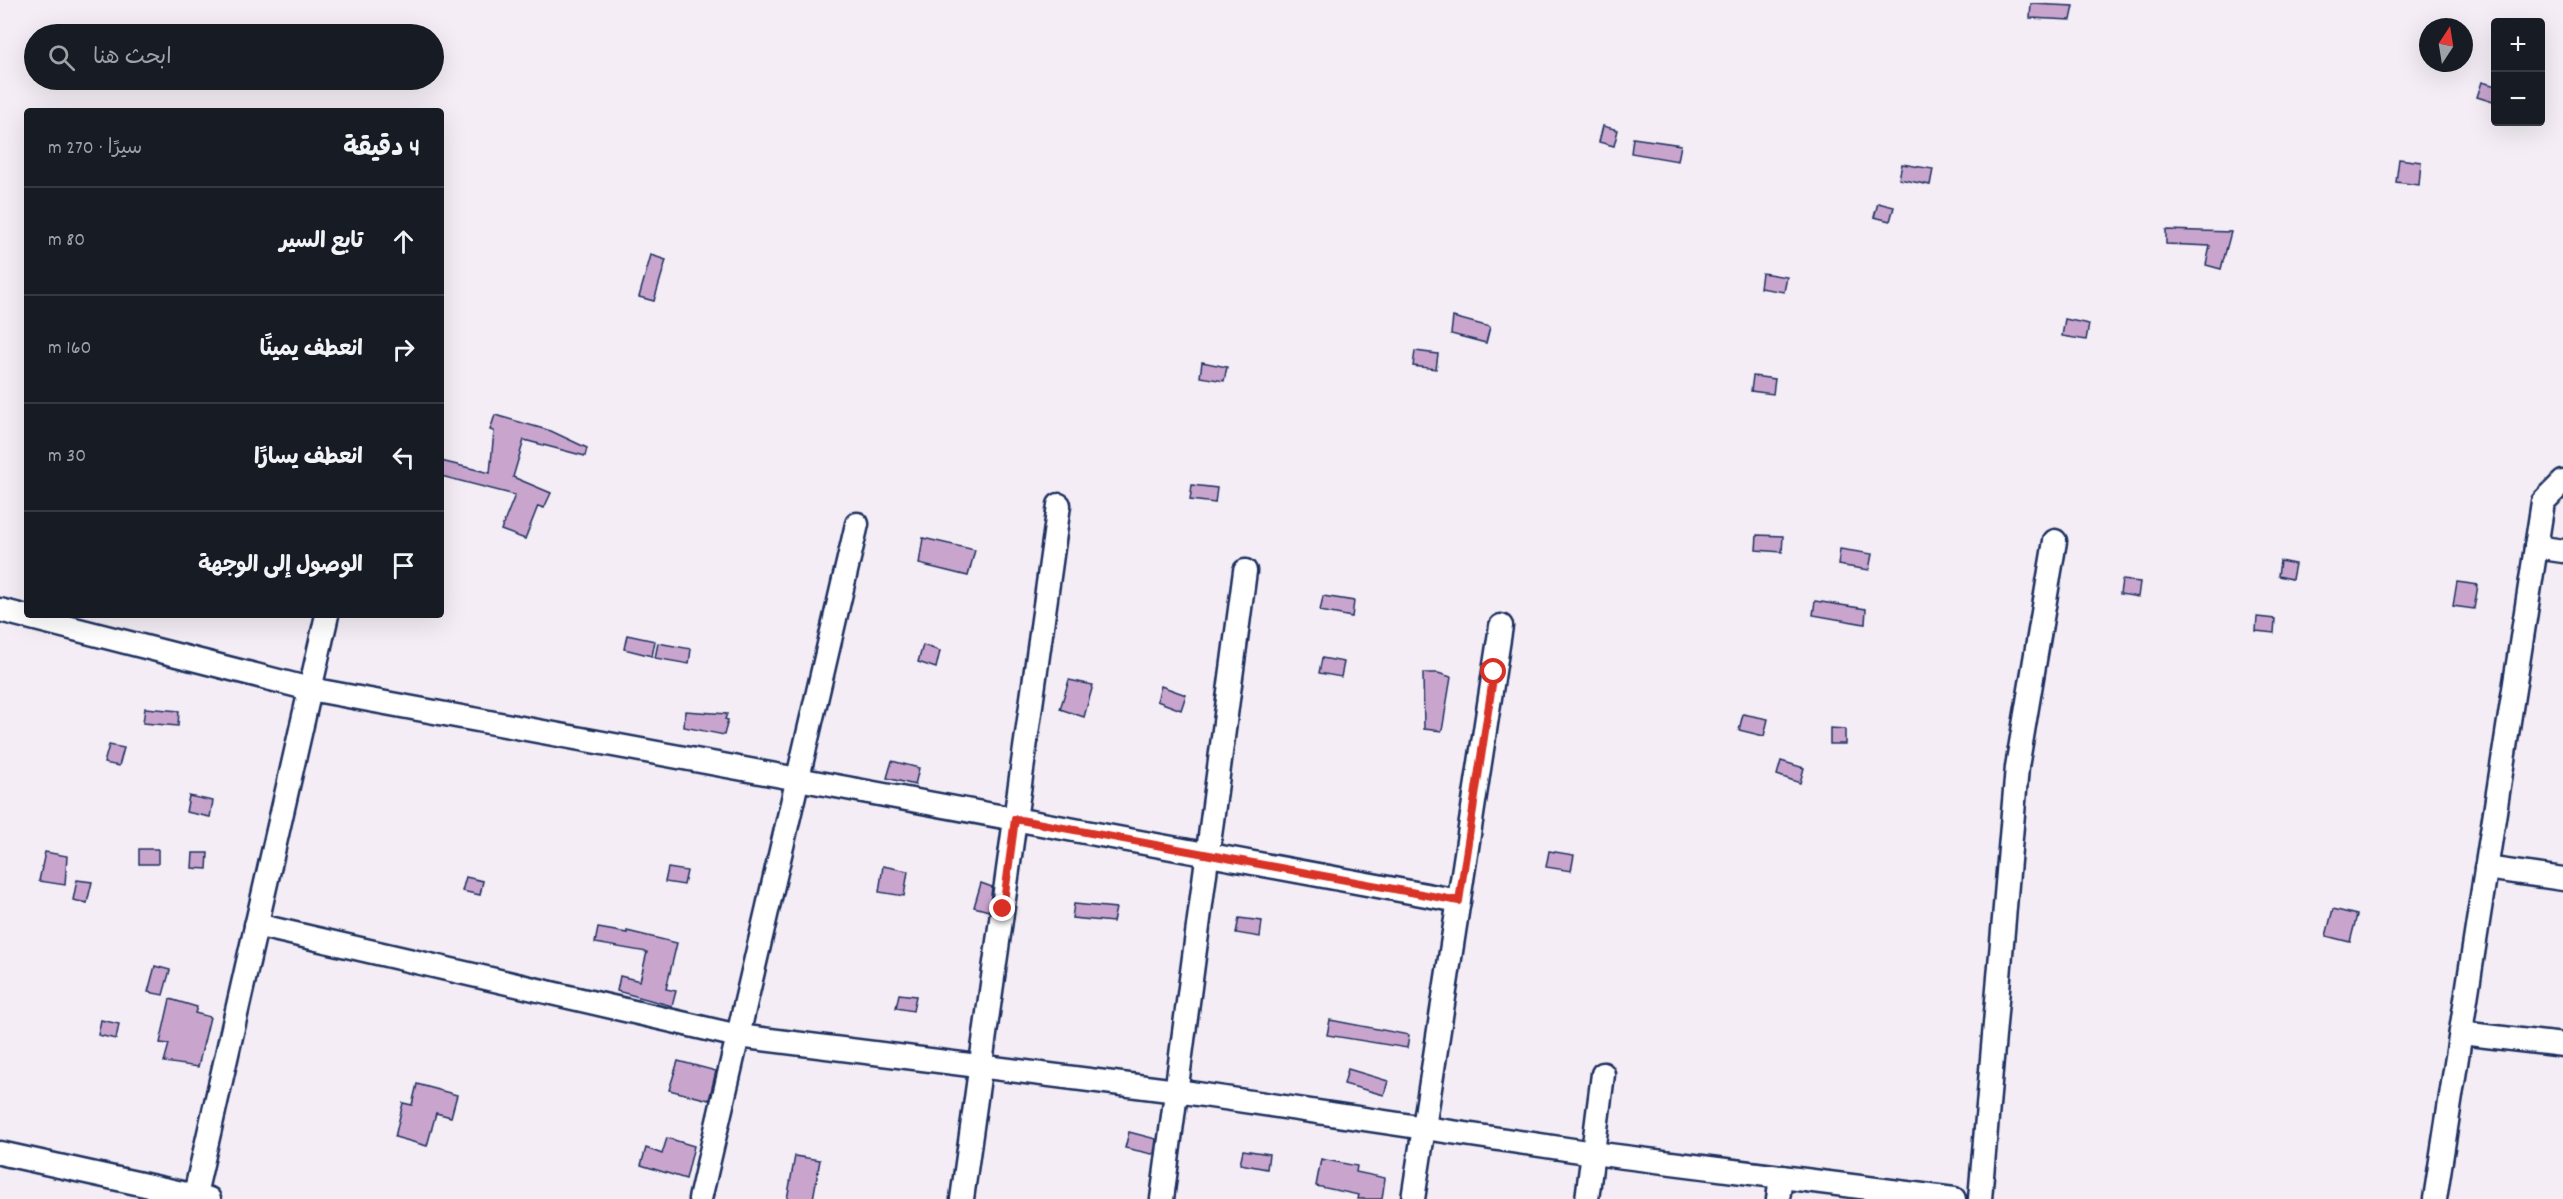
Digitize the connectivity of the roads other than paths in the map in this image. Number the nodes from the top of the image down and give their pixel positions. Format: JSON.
{"nodes":[{"id":1,"x":2563,"y":482,"type":"edge"},
{"id":2,"x":1059,"y":505,"type":"dead end"},
{"id":3,"x":856,"y":524,"type":"dead end"},
{"id":4,"x":2055,"y":541,"type":"dead end"},
{"id":5,"x":2536,"y":547,"type":"junction"},
{"id":6,"x":2563,"y":551,"type":"edge"},
{"id":7,"x":1245,"y":571,"type":"dead end"},
{"id":8,"x":0,"y":610,"type":"edge"},
{"id":9,"x":24,"y":616,"type":"edge"},
{"id":10,"x":31,"y":618,"type":"edge"},
{"id":11,"x":326,"y":618,"type":"edge"},
{"id":12,"x":1501,"y":626,"type":"dead end"},
{"id":13,"x":310,"y":689,"type":"junction"},
{"id":14,"x":797,"y":779,"type":"junction"},
{"id":15,"x":1015,"y":819,"type":"junction"},
{"id":16,"x":1208,"y":855,"type":"junction"},
{"id":17,"x":2486,"y":868,"type":"junction"},
{"id":18,"x":2563,"y":879,"type":"edge"},
{"id":19,"x":1459,"y":901,"type":"junction"},
{"id":20,"x":256,"y":925,"type":"junction"},
{"id":21,"x":2461,"y":1033,"type":"junction"},
{"id":22,"x":738,"y":1036,"type":"junction"},
{"id":23,"x":2563,"y":1045,"type":"edge"},
{"id":24,"x":981,"y":1066,"type":"junction"},
{"id":25,"x":1603,"y":1074,"type":"dead end"},
{"id":26,"x":1177,"y":1091,"type":"junction"},
{"id":27,"x":1424,"y":1128,"type":"junction"},
{"id":28,"x":0,"y":1152,"type":"edge"},
{"id":29,"x":1593,"y":1153,"type":"junction"},
{"id":30,"x":1780,"y":1188,"type":"edge"},
{"id":31,"x":199,"y":1198,"type":"edge"},
{"id":32,"x":700,"y":1199,"type":"edge"},
{"id":33,"x":962,"y":1199,"type":"edge"},
{"id":34,"x":1162,"y":1199,"type":"edge"},
{"id":35,"x":1413,"y":1199,"type":"edge"},
{"id":36,"x":1587,"y":1199,"type":"edge"},
{"id":37,"x":1954,"y":1199,"type":"edge"},
{"id":38,"x":1980,"y":1199,"type":"edge"},
{"id":39,"x":2435,"y":1199,"type":"edge"}],
"edges":[{"from":1,"to":5,"type":"street"},
{"from":2,"to":15,"type":"street"},
{"from":3,"to":14,"type":"street"},
{"from":4,"to":38,"type":"street"},
{"from":5,"to":6,"type":"street"},
{"from":5,"to":17,"type":"street"},
{"from":7,"to":16,"type":"street"},
{"from":8,"to":9,"type":"street"},
{"from":10,"to":13,"type":"street"},
{"from":11,"to":13,"type":"street"},
{"from":12,"to":19,"type":"street"},
{"from":13,"to":14,"type":"street"},
{"from":13,"to":20,"type":"street"},
{"from":14,"to":15,"type":"street"},
{"from":14,"to":22,"type":"street"},
{"from":15,"to":16,"type":"street"},
{"from":15,"to":24,"type":"street"},
{"from":16,"to":19,"type":"street"},
{"from":16,"to":26,"type":"street"},
{"from":17,"to":18,"type":"street"},
{"from":17,"to":21,"type":"street"},
{"from":19,"to":27,"type":"street"},
{"from":20,"to":22,"type":"street"},
{"from":20,"to":31,"type":"street"},
{"from":21,"to":23,"type":"street"},
{"from":21,"to":39,"type":"street"},
{"from":22,"to":24,"type":"street"},
{"from":22,"to":32,"type":"street"},
{"from":24,"to":26,"type":"street"},
{"from":24,"to":33,"type":"street"},
{"from":25,"to":29,"type":"street"},
{"from":26,"to":27,"type":"street"},
{"from":26,"to":34,"type":"street"},
{"from":27,"to":29,"type":"street"},
{"from":27,"to":35,"type":"street"},
{"from":28,"to":31,"type":"street"},
{"from":29,"to":30,"type":"street"},
{"from":29,"to":36,"type":"street"},
{"from":30,"to":37,"type":"street"}]}
